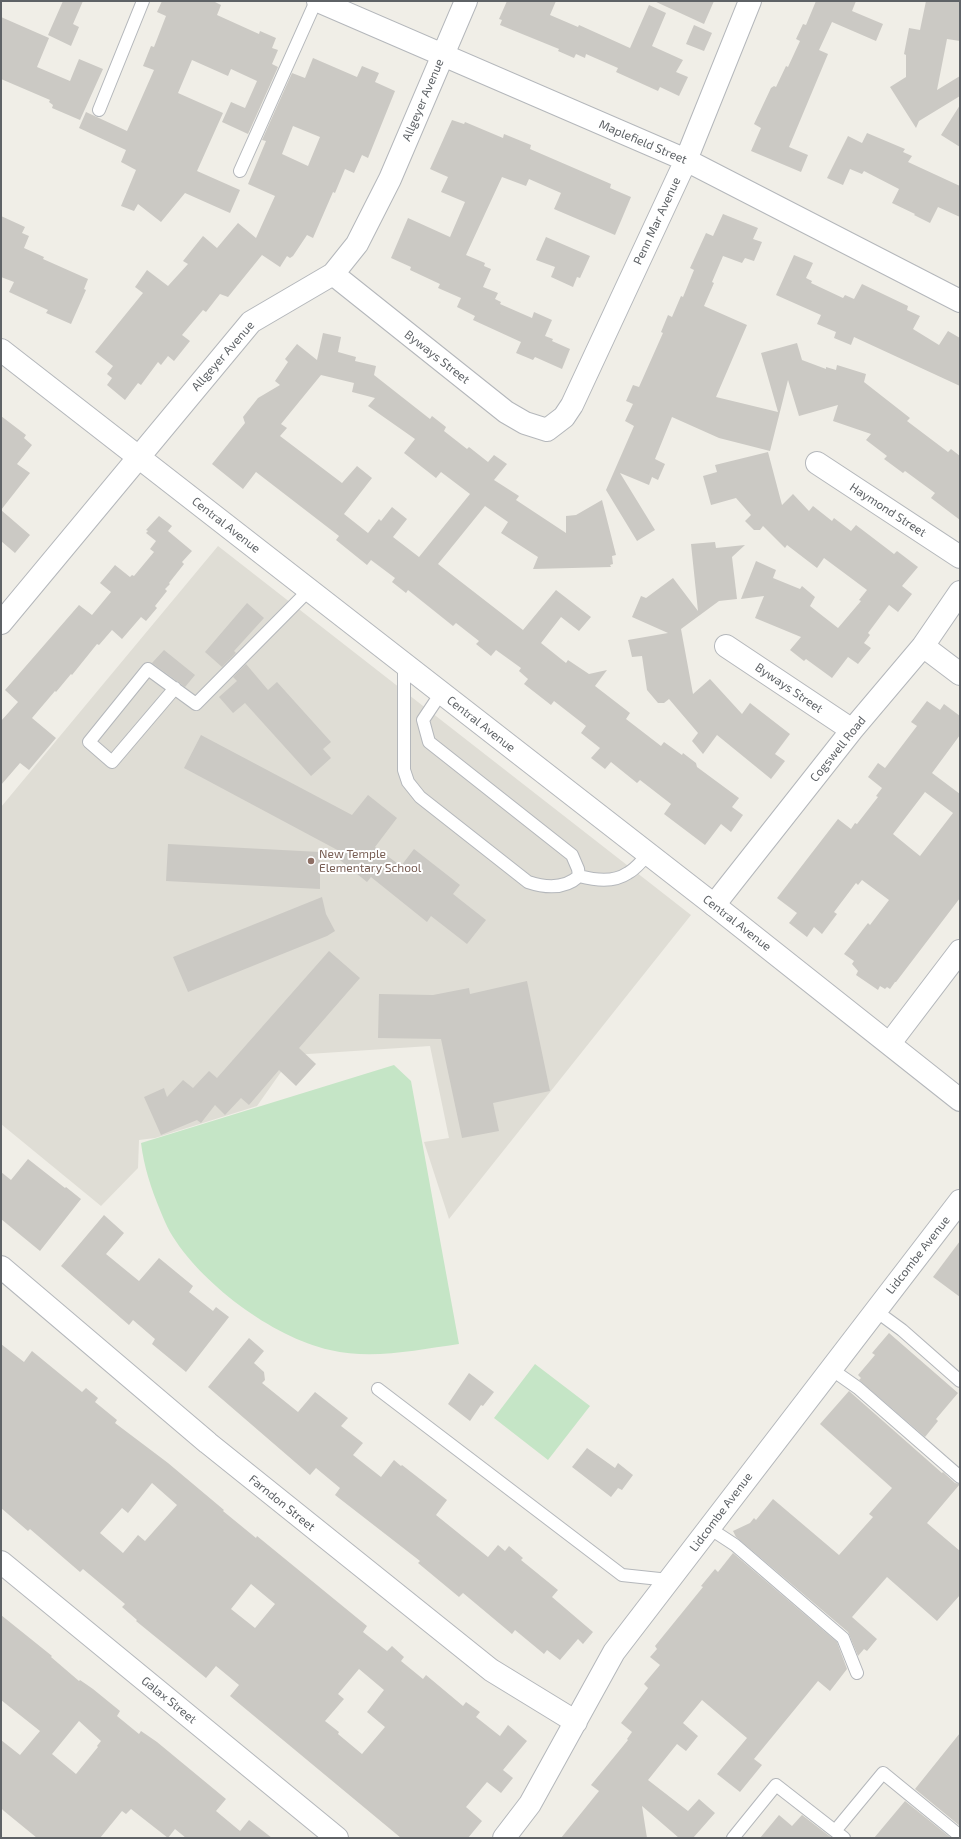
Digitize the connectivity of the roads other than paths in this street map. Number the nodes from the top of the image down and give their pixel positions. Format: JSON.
{"nodes":[{"id":1,"x":143,"y":1,"type":"edge"},
{"id":2,"x":317,"y":1,"type":"edge"},
{"id":3,"x":466,"y":1,"type":"edge"},
{"id":4,"x":750,"y":1,"type":"edge"},
{"id":5,"x":441,"y":55,"type":"junction"},
{"id":6,"x":99,"y":110,"type":"dead end"},
{"id":7,"x":686,"y":160,"type":"junction"},
{"id":8,"x":240,"y":171,"type":"dead end"},
{"id":9,"x":333,"y":274,"type":"junction"},
{"id":10,"x":960,"y":301,"type":"edge"},
{"id":11,"x":1,"y":350,"type":"edge"},
{"id":12,"x":547,"y":430,"type":"joint"},
{"id":13,"x":139,"y":457,"type":"junction"},
{"id":14,"x":817,"y":463,"type":"dead end"},
{"id":15,"x":960,"y":556,"type":"edge"},
{"id":16,"x":309,"y":590,"type":"junction"},
{"id":17,"x":960,"y":592,"type":"edge"},
{"id":18,"x":1,"y":623,"type":"edge"},
{"id":19,"x":726,"y":646,"type":"dead end"},
{"id":20,"x":923,"y":646,"type":"junction"},
{"id":21,"x":404,"y":663,"type":"junction"},
{"id":22,"x":960,"y":674,"type":"edge"},
{"id":23,"x":175,"y":688,"type":"junction"},
{"id":24,"x":441,"y":693,"type":"junction"},
{"id":25,"x":852,"y":730,"type":"junction"},
{"id":26,"x":649,"y":854,"type":"junction"},
{"id":27,"x":579,"y":876,"type":"junction"},
{"id":28,"x":714,"y":905,"type":"junction"},
{"id":29,"x":960,"y":951,"type":"edge"},
{"id":30,"x":890,"y":1043,"type":"junction"},
{"id":31,"x":960,"y":1100,"type":"edge"},
{"id":32,"x":960,"y":1201,"type":"edge"},
{"id":33,"x":1,"y":1267,"type":"edge"},
{"id":34,"x":876,"y":1311,"type":"junction"},
{"id":35,"x":831,"y":1369,"type":"junction"},
{"id":36,"x":960,"y":1381,"type":"edge"},
{"id":37,"x":378,"y":1390,"type":"dead end"},
{"id":38,"x":960,"y":1477,"type":"edge"},
{"id":39,"x":708,"y":1528,"type":"junction"},
{"id":40,"x":1,"y":1562,"type":"edge"},
{"id":41,"x":669,"y":1580,"type":"junction"},
{"id":42,"x":857,"y":1673,"type":"dead end"},
{"id":43,"x":576,"y":1722,"type":"junction"},
{"id":44,"x":840,"y":1834,"type":"edge"},
{"id":45,"x":960,"y":1836,"type":"edge"},
{"id":46,"x":337,"y":1838,"type":"edge"},
{"id":47,"x":504,"y":1838,"type":"edge"},
{"id":48,"x":733,"y":1838,"type":"edge"}],
"edges":[{"from":1,"to":6,"type":"lane"},
{"from":2,"to":5,"type":"street","name":"Maplefield Street"},
{"from":2,"to":8,"type":"lane"},
{"from":3,"to":5,"type":"street","name":"Allgeyer Avenue"},
{"from":4,"to":7,"type":"street","name":"Penn Mar Avenue"},
{"from":5,"to":7,"type":"street","name":"Maplefield Street"},
{"from":5,"to":9,"type":"street","name":"Allgeyer Avenue"},
{"from":7,"to":10,"type":"street","name":"Maplefield Street"},
{"from":7,"to":12,"type":"street","name":"Penn Mar Avenue"},
{"from":9,"to":12,"type":"street","name":"Byways Street"},
{"from":9,"to":13,"type":"street","name":"Allgeyer Avenue"},
{"from":11,"to":13,"type":"street","name":"Central Avenue"},
{"from":13,"to":16,"type":"street","name":"Central Avenue"},
{"from":13,"to":18,"type":"street","name":"Allgeyer Avenue"},
{"from":14,"to":15,"type":"street","name":"Haymond Street"},
{"from":16,"to":21,"type":"street","name":"Central Avenue"},
{"from":16,"to":23,"type":"lane"},
{"from":17,"to":20,"type":"street","name":"Cogswell Road"},
{"from":19,"to":25,"type":"street","name":"Byways Street"},
{"from":20,"to":22,"type":"street"},
{"from":20,"to":25,"type":"street","name":"Cogswell Road"},
{"from":21,"to":24,"type":"street","name":"Central Avenue"},
{"from":21,"to":27,"type":"lane"},
{"from":23,"to":23,"type":"lane"},
{"from":24,"to":26,"type":"street","name":"Central Avenue"},
{"from":24,"to":27,"type":"lane"},
{"from":25,"to":28,"type":"street","name":"Cogswell Road"},
{"from":26,"to":27,"type":"lane"},
{"from":26,"to":28,"type":"street","name":"Central Avenue"},
{"from":28,"to":30,"type":"street","name":"Central Avenue"},
{"from":29,"to":30,"type":"street"},
{"from":30,"to":31,"type":"street","name":"Central Avenue"},
{"from":32,"to":34,"type":"street","name":"Lidcombe Avenue"},
{"from":33,"to":43,"type":"street","name":"Farndon Street"},
{"from":34,"to":35,"type":"street","name":"Lidcombe Avenue"},
{"from":34,"to":36,"type":"lane"},
{"from":35,"to":38,"type":"lane"},
{"from":35,"to":39,"type":"street","name":"Lidcombe Avenue"},
{"from":37,"to":41,"type":"lane"},
{"from":39,"to":41,"type":"street","name":"Lidcombe Avenue"},
{"from":39,"to":42,"type":"lane"},
{"from":40,"to":46,"type":"street","name":"Galax Street"},
{"from":41,"to":43,"type":"street","name":"Lidcombe Avenue"},
{"from":43,"to":47,"type":"street","name":"Lidcombe Avenue"},
{"from":44,"to":45,"type":"lane"},
{"from":44,"to":48,"type":"lane"}]}
